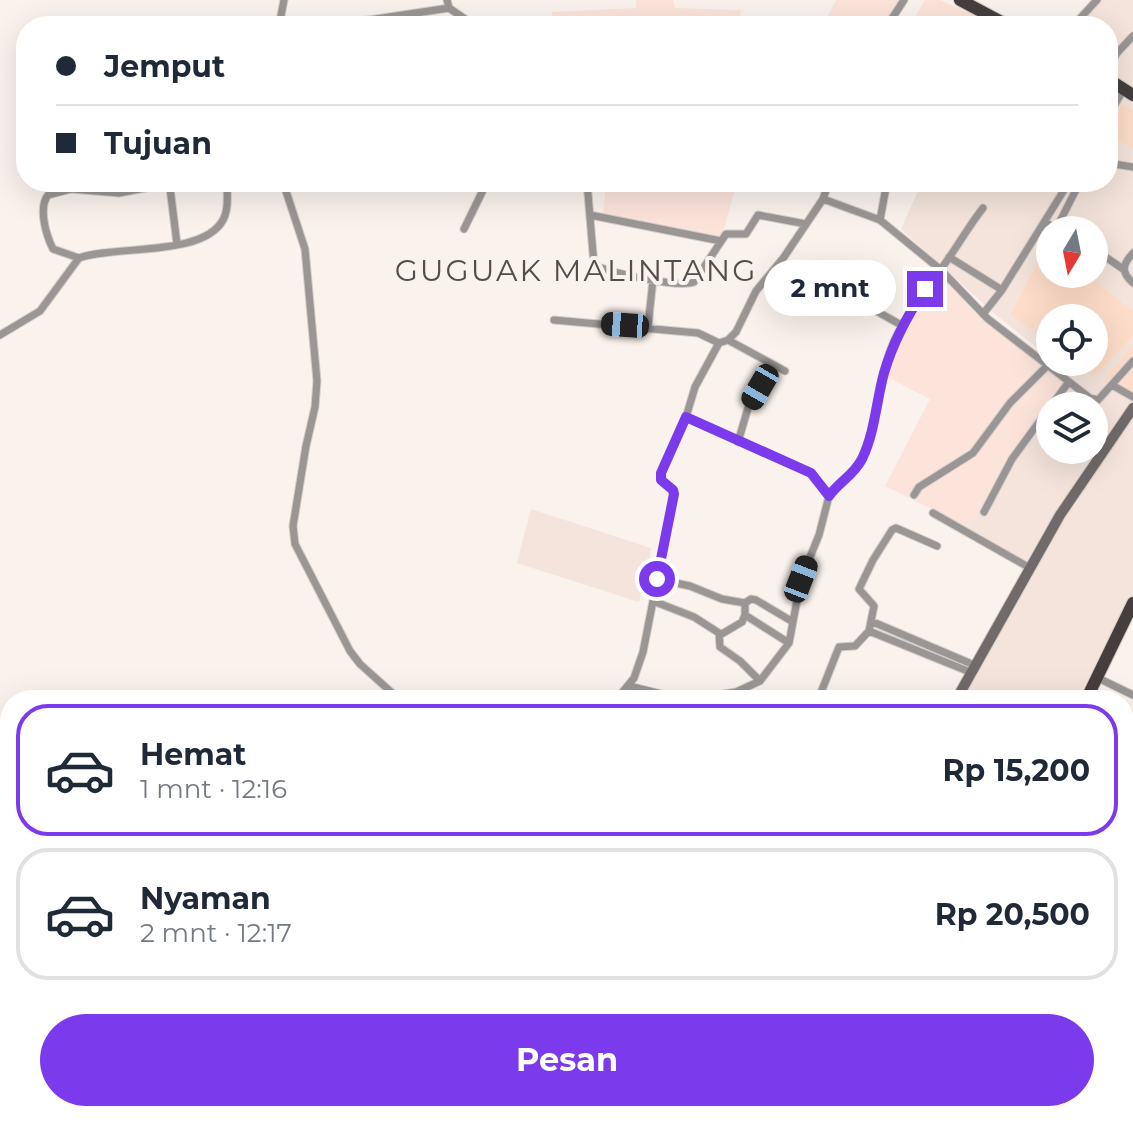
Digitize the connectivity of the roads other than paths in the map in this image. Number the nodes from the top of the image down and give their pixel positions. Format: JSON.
{"nodes":[{"id":1,"x":960,"y":0,"type":"edge"},
{"id":2,"x":1097,"y":0,"type":"edge"},
{"id":3,"x":448,"y":4,"type":"edge"},
{"id":4,"x":985,"y":12,"type":"junction"},
{"id":5,"x":397,"y":16,"type":"edge"},
{"id":6,"x":983,"y":16,"type":"edge"},
{"id":7,"x":992,"y":16,"type":"edge"},
{"id":8,"x":1082,"y":16,"type":"edge"},
{"id":9,"x":1133,"y":36,"type":"edge"},
{"id":10,"x":1118,"y":52,"type":"edge"},
{"id":11,"x":60,"y":192,"type":"edge"},
{"id":12,"x":104,"y":192,"type":"edge"},
{"id":13,"x":123,"y":192,"type":"edge"},
{"id":14,"x":170,"y":192,"type":"edge"},
{"id":15,"x":227,"y":192,"type":"edge"},
{"id":16,"x":286,"y":192,"type":"edge"},
{"id":17,"x":482,"y":192,"type":"edge"},
{"id":18,"x":588,"y":192,"type":"edge"},
{"id":19,"x":825,"y":192,"type":"edge"},
{"id":20,"x":885,"y":192,"type":"edge"},
{"id":21,"x":1063,"y":192,"type":"edge"},
{"id":22,"x":1075,"y":192,"type":"edge"},
{"id":23,"x":823,"y":199,"type":"junction"},
{"id":24,"x":983,"y":208,"type":"dead end"},
{"id":25,"x":590,"y":215,"type":"junction"},
{"id":26,"x":1049,"y":216,"type":"edge"},
{"id":27,"x":1064,"y":216,"type":"edge"},
{"id":28,"x":880,"y":220,"type":"junction"},
{"id":29,"x":806,"y":224,"type":"junction"},
{"id":30,"x":464,"y":229,"type":"dead end"},
{"id":31,"x":1036,"y":236,"type":"edge"},
{"id":32,"x":721,"y":241,"type":"junction"},
{"id":33,"x":177,"y":244,"type":"junction"},
{"id":34,"x":1133,"y":253,"type":"edge"},
{"id":35,"x":949,"y":257,"type":"junction"},
{"id":36,"x":79,"y":258,"type":"junction"},
{"id":37,"x":1108,"y":259,"type":"edge"},
{"id":38,"x":1123,"y":269,"type":"junction"},
{"id":39,"x":941,"y":270,"type":"junction"},
{"id":40,"x":653,"y":279,"type":"junction"},
{"id":41,"x":1133,"y":283,"type":"edge"},
{"id":42,"x":1002,"y":290,"type":"junction"},
{"id":43,"x":853,"y":298,"type":"dead end"},
{"id":44,"x":983,"y":314,"type":"junction"},
{"id":45,"x":554,"y":320,"type":"dead end"},
{"id":46,"x":903,"y":326,"type":"junction"},
{"id":47,"x":648,"y":327,"type":"junction"},
{"id":48,"x":0,"y":335,"type":"edge"},
{"id":49,"x":728,"y":340,"type":"junction"},
{"id":50,"x":719,"y":343,"type":"junction"},
{"id":51,"x":1036,"y":357,"type":"edge"},
{"id":52,"x":1133,"y":361,"type":"edge"},
{"id":53,"x":772,"y":365,"type":"junction"},
{"id":54,"x":785,"y":371,"type":"dead end"},
{"id":55,"x":1037,"y":376,"type":"edge"},
{"id":56,"x":1059,"y":376,"type":"edge"},
{"id":57,"x":1068,"y":383,"type":"junction"},
{"id":58,"x":1112,"y":385,"type":"junction"},
{"id":59,"x":1061,"y":392,"type":"edge"},
{"id":60,"x":1133,"y":397,"type":"edge"},
{"id":61,"x":1133,"y":408,"type":"edge"},
{"id":62,"x":686,"y":417,"type":"junction"},
{"id":63,"x":1036,"y":426,"type":"edge"},
{"id":64,"x":738,"y":442,"type":"junction"},
{"id":65,"x":914,"y":495,"type":"dead end"},
{"id":66,"x":829,"y":496,"type":"junction"},
{"id":67,"x":984,"y":512,"type":"dead end"},
{"id":68,"x":933,"y":513,"type":"dead end"},
{"id":69,"x":937,"y":546,"type":"dead end"},
{"id":70,"x":1030,"y":568,"type":"junction"},
{"id":71,"x":657,"y":579,"type":"junction"},
{"id":72,"x":653,"y":601,"type":"junction"},
{"id":73,"x":745,"y":603,"type":"junction"},
{"id":74,"x":1133,"y":603,"type":"edge"},
{"id":75,"x":745,"y":615,"type":"junction"},
{"id":76,"x":793,"y":622,"type":"junction"},
{"id":77,"x":873,"y":622,"type":"junction"},
{"id":78,"x":869,"y":631,"type":"junction"},
{"id":79,"x":720,"y":635,"type":"junction"},
{"id":80,"x":789,"y":643,"type":"junction"},
{"id":81,"x":972,"y":669,"type":"junction"},
{"id":82,"x":1098,"y":678,"type":"junction"},
{"id":83,"x":760,"y":681,"type":"junction"},
{"id":84,"x":629,"y":686,"type":"junction"},
{"id":85,"x":389,"y":690,"type":"edge"},
{"id":86,"x":625,"y":690,"type":"edge"},
{"id":87,"x":645,"y":690,"type":"edge"},
{"id":88,"x":740,"y":690,"type":"edge"},
{"id":89,"x":822,"y":690,"type":"edge"},
{"id":90,"x":961,"y":690,"type":"edge"},
{"id":91,"x":1092,"y":690,"type":"edge"},
{"id":92,"x":1123,"y":690,"type":"edge"}],
"edges":[{"from":1,"to":4,"type":"highway"},
{"from":2,"to":8,"type":"street"},
{"from":3,"to":5,"type":"street"},
{"from":4,"to":6,"type":"street"},
{"from":4,"to":7,"type":"highway"},
{"from":9,"to":10,"type":"street"},
{"from":11,"to":36,"type":"street"},
{"from":12,"to":13,"type":"street"},
{"from":14,"to":33,"type":"street"},
{"from":15,"to":33,"type":"street"},
{"from":16,"to":85,"type":"street"},
{"from":17,"to":30,"type":"street"},
{"from":18,"to":25,"type":"street"},
{"from":19,"to":23,"type":"street"},
{"from":20,"to":28,"type":"street"},
{"from":21,"to":26,"type":"street"},
{"from":22,"to":27,"type":"street"},
{"from":23,"to":28,"type":"street"},
{"from":23,"to":29,"type":"street"},
{"from":24,"to":35,"type":"street"},
{"from":25,"to":32,"type":"street"},
{"from":25,"to":40,"type":"street"},
{"from":28,"to":39,"type":"street"},
{"from":29,"to":32,"type":"street"},
{"from":29,"to":49,"type":"street"},
{"from":31,"to":42,"type":"street"},
{"from":32,"to":40,"type":"street"},
{"from":33,"to":36,"type":"street"},
{"from":34,"to":38,"type":"street"},
{"from":35,"to":39,"type":"street"},
{"from":35,"to":42,"type":"street"},
{"from":36,"to":48,"type":"street"},
{"from":37,"to":38,"type":"street"},
{"from":38,"to":41,"type":"street"},
{"from":39,"to":44,"type":"street"},
{"from":39,"to":46,"type":"street"},
{"from":40,"to":47,"type":"street"},
{"from":42,"to":44,"type":"street"},
{"from":43,"to":46,"type":"street"},
{"from":44,"to":51,"type":"street"},
{"from":45,"to":47,"type":"street"},
{"from":46,"to":66,"type":"street"},
{"from":47,"to":50,"type":"street"},
{"from":49,"to":50,"type":"street"},
{"from":49,"to":53,"type":"street"},
{"from":50,"to":62,"type":"street"},
{"from":52,"to":58,"type":"street"},
{"from":53,"to":54,"type":"street"},
{"from":53,"to":64,"type":"street"},
{"from":55,"to":65,"type":"street"},
{"from":56,"to":57,"type":"street"},
{"from":57,"to":58,"type":"street"},
{"from":57,"to":59,"type":"street"},
{"from":58,"to":60,"type":"street"},
{"from":61,"to":70,"type":"main road"},
{"from":62,"to":64,"type":"street"},
{"from":62,"to":71,"type":"street"},
{"from":63,"to":67,"type":"street"},
{"from":64,"to":66,"type":"street"},
{"from":66,"to":76,"type":"street"},
{"from":68,"to":70,"type":"street"},
{"from":69,"to":77,"type":"street"},
{"from":70,"to":81,"type":"main road"},
{"from":71,"to":72,"type":"street"},
{"from":71,"to":73,"type":"street"},
{"from":72,"to":79,"type":"street"},
{"from":72,"to":84,"type":"street"},
{"from":73,"to":75,"type":"street"},
{"from":73,"to":76,"type":"street"},
{"from":74,"to":82,"type":"highway"},
{"from":75,"to":79,"type":"street"},
{"from":75,"to":80,"type":"street"},
{"from":76,"to":80,"type":"street"},
{"from":77,"to":78,"type":"street"},
{"from":77,"to":81,"type":"street"},
{"from":78,"to":81,"type":"street"},
{"from":78,"to":89,"type":"street"},
{"from":79,"to":83,"type":"street"},
{"from":80,"to":83,"type":"street"},
{"from":81,"to":90,"type":"main road"},
{"from":82,"to":91,"type":"highway"},
{"from":82,"to":92,"type":"street"},
{"from":83,"to":88,"type":"street"},
{"from":84,"to":86,"type":"street"},
{"from":84,"to":87,"type":"street"}]}
